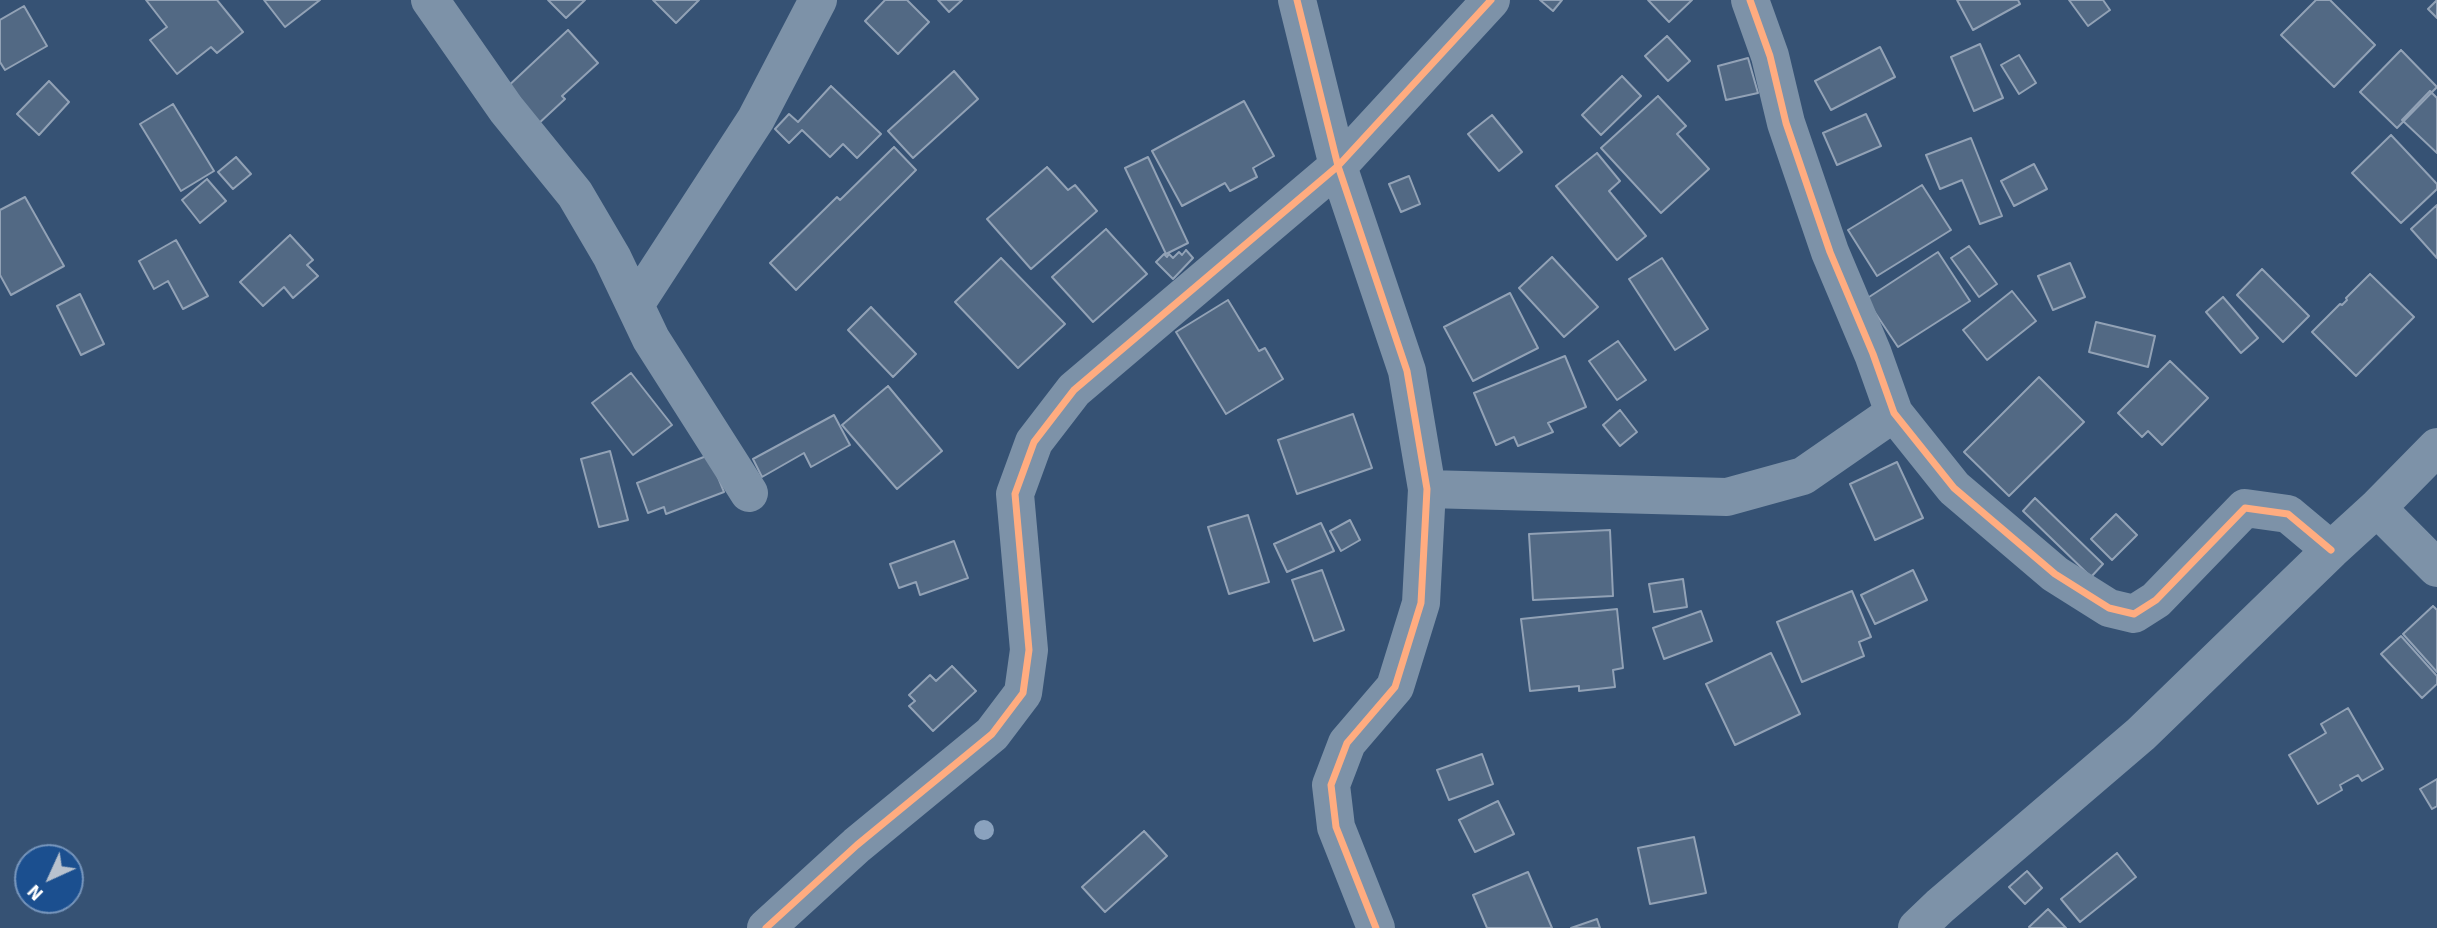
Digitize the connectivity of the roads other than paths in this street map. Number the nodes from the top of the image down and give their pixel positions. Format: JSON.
{"nodes":[{"id":1,"x":430,"y":0,"type":"edge"},
{"id":2,"x":818,"y":0,"type":"edge"},
{"id":3,"x":1297,"y":0,"type":"edge"},
{"id":4,"x":1491,"y":0,"type":"edge"},
{"id":5,"x":1750,"y":0,"type":"edge"},
{"id":6,"x":1338,"y":166,"type":"junction"},
{"id":7,"x":635,"y":305,"type":"junction"},
{"id":8,"x":1894,"y":413,"type":"junction"},
{"id":9,"x":2437,"y":447,"type":"edge"},
{"id":10,"x":1427,"y":489,"type":"junction"},
{"id":11,"x":749,"y":493,"type":"dead end"},
{"id":12,"x":2377,"y":508,"type":"junction"},
{"id":13,"x":2330,"y":550,"type":"junction"},
{"id":14,"x":2437,"y":568,"type":"edge"},
{"id":15,"x":766,"y":928,"type":"edge"},
{"id":16,"x":1376,"y":928,"type":"edge"},
{"id":17,"x":1916,"y":928,"type":"edge"}],
"edges":[{"from":1,"to":7,"type":"street"},
{"from":2,"to":7,"type":"street"},
{"from":3,"to":6,"type":"street"},
{"from":4,"to":6,"type":"street"},
{"from":5,"to":8,"type":"street"},
{"from":6,"to":10,"type":"street"},
{"from":6,"to":15,"type":"street"},
{"from":7,"to":11,"type":"street"},
{"from":8,"to":10,"type":"street"},
{"from":8,"to":13,"type":"street"},
{"from":9,"to":12,"type":"street"},
{"from":10,"to":16,"type":"street"},
{"from":12,"to":13,"type":"street"},
{"from":12,"to":14,"type":"street"},
{"from":13,"to":17,"type":"street"}]}
